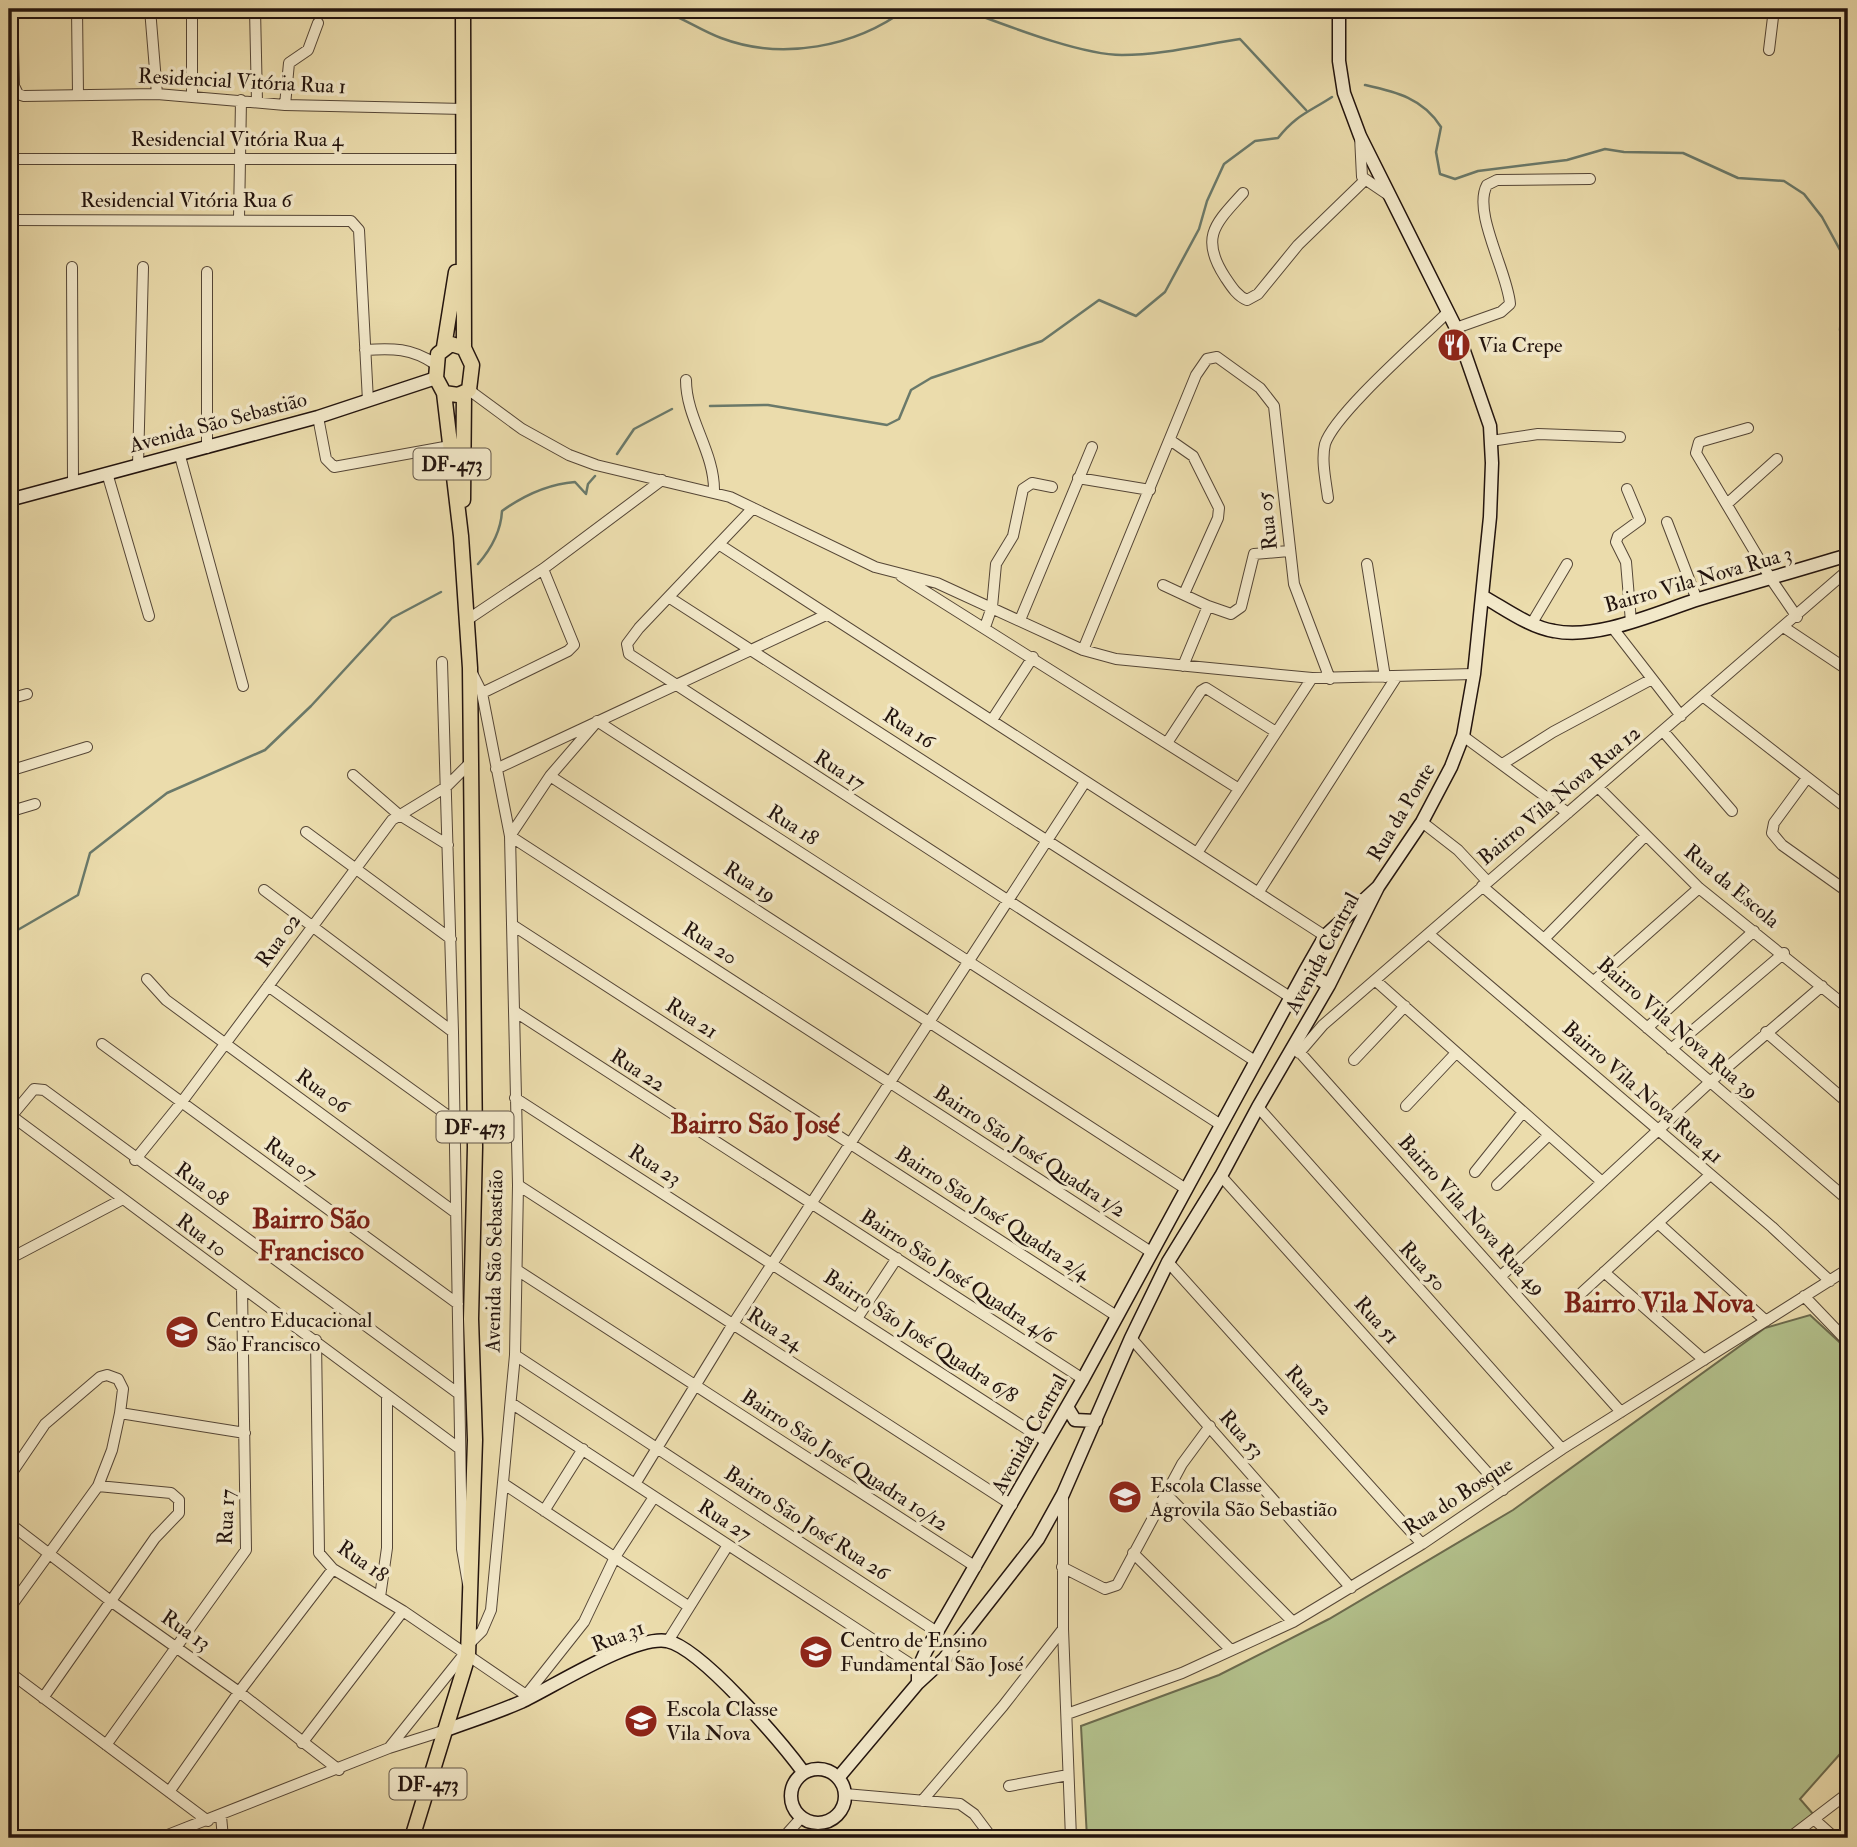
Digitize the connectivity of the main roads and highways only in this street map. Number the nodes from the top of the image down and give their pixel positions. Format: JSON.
{"nodes":[{"id":1,"x":463,"y":9,"type":"edge"},
{"id":2,"x":462,"y":232,"type":"junction"},
{"id":3,"x":444,"y":346,"type":"junction"},
{"id":4,"x":464,"y":348,"type":"junction"},
{"id":5,"x":466,"y":392,"type":"junction"},
{"id":6,"x":444,"y":393,"type":"junction"},
{"id":7,"x":461,"y":536,"type":"junction"},
{"id":8,"x":412,"y":1838,"type":"edge"}],
"edges":[{"from":1,"to":2,"type":"main road","name":"Avenida São Sebastião","number":"DF-473"},
{"from":2,"to":3,"type":"main road","name":"Avenida São Sebastião","number":"DF-473"},
{"from":2,"to":4,"type":"main road","name":"Avenida São Sebastião","number":"DF-473"},
{"from":3,"to":4,"type":"main road"},
{"from":3,"to":6,"type":"main road","name":"Avenida São Sebastião","number":"DF-473"},
{"from":4,"to":5,"type":"main road","name":"Avenida São Sebastião","number":"DF-473"},
{"from":5,"to":6,"type":"main road"},
{"from":5,"to":7,"type":"main road","name":"Avenida São Sebastião","number":"DF-473"},
{"from":6,"to":7,"type":"main road","name":"Avenida São Sebastião","number":"DF-473"},
{"from":7,"to":8,"type":"main road","name":"Avenida São Sebastião","number":"DF-473"}]}
